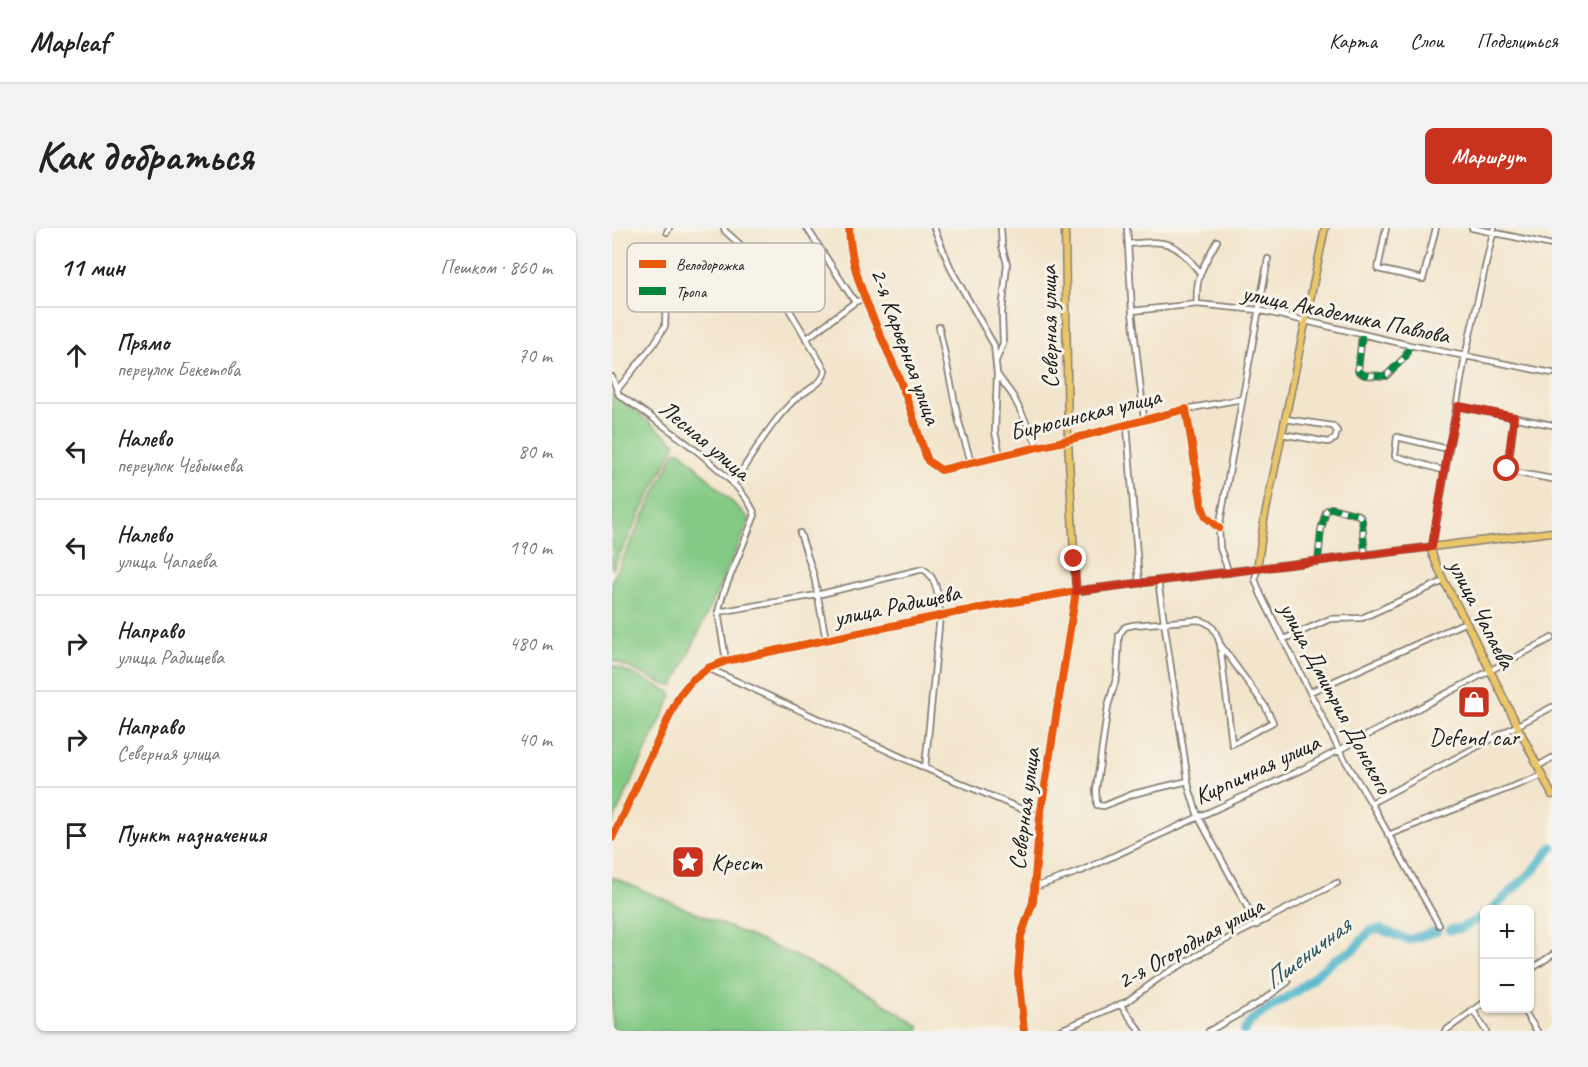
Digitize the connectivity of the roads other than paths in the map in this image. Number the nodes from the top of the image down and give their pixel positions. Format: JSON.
{"nodes":[{"id":1,"x":724,"y":228,"type":"edge"},
{"id":2,"x":807,"y":228,"type":"edge"},
{"id":3,"x":849,"y":228,"type":"edge"},
{"id":4,"x":934,"y":228,"type":"edge"},
{"id":5,"x":1001,"y":228,"type":"edge"},
{"id":6,"x":1065,"y":228,"type":"edge"},
{"id":7,"x":1127,"y":228,"type":"edge"},
{"id":8,"x":1325,"y":228,"type":"edge"},
{"id":9,"x":1386,"y":228,"type":"edge"},
{"id":10,"x":1436,"y":228,"type":"edge"},
{"id":11,"x":1472,"y":228,"type":"edge"},
{"id":12,"x":1494,"y":230,"type":"edge"},
{"id":13,"x":1216,"y":241,"type":"dead end"},
{"id":14,"x":739,"y":243,"type":"edge"},
{"id":15,"x":816,"y":243,"type":"edge"},
{"id":16,"x":1128,"y":244,"type":"junction"},
{"id":17,"x":1552,"y":245,"type":"edge"},
{"id":18,"x":825,"y":258,"type":"edge"},
{"id":19,"x":1268,"y":259,"type":"dead end"},
{"id":20,"x":1200,"y":273,"type":"junction"},
{"id":21,"x":865,"y":298,"type":"junction"},
{"id":22,"x":855,"y":302,"type":"junction"},
{"id":23,"x":1197,"y":304,"type":"junction"},
{"id":24,"x":1258,"y":310,"type":"junction"},
{"id":25,"x":1132,"y":311,"type":"junction"},
{"id":26,"x":666,"y":312,"type":"edge"},
{"id":27,"x":790,"y":312,"type":"edge"},
{"id":28,"x":1305,"y":322,"type":"junction"},
{"id":29,"x":939,"y":327,"type":"dead end"},
{"id":30,"x":1362,"y":335,"type":"junction"},
{"id":31,"x":806,"y":339,"type":"junction"},
{"id":32,"x":1408,"y":345,"type":"junction"},
{"id":33,"x":1465,"y":357,"type":"junction"},
{"id":34,"x":996,"y":361,"type":"junction"},
{"id":35,"x":1552,"y":373,"type":"edge"},
{"id":36,"x":997,"y":374,"type":"junction"},
{"id":37,"x":612,"y":377,"type":"edge"},
{"id":38,"x":617,"y":390,"type":"junction"},
{"id":39,"x":1242,"y":399,"type":"junction"},
{"id":40,"x":1458,"y":406,"type":"junction"},
{"id":41,"x":1186,"y":409,"type":"junction"},
{"id":42,"x":1514,"y":417,"type":"junction"},
{"id":43,"x":1144,"y":419,"type":"junction"},
{"id":44,"x":1285,"y":419,"type":"junction"},
{"id":45,"x":1127,"y":424,"type":"junction"},
{"id":46,"x":1552,"y":425,"type":"edge"},
{"id":47,"x":1282,"y":434,"type":"junction"},
{"id":48,"x":1068,"y":440,"type":"junction"},
{"id":49,"x":1038,"y":446,"type":"junction"},
{"id":50,"x":1448,"y":449,"type":"junction"},
{"id":51,"x":1000,"y":455,"type":"junction"},
{"id":52,"x":971,"y":462,"type":"junction"},
{"id":53,"x":941,"y":470,"type":"joint"},
{"id":54,"x":1445,"y":471,"type":"junction"},
{"id":55,"x":1552,"y":478,"type":"edge"},
{"id":56,"x":733,"y":484,"type":"junction"},
{"id":57,"x":1219,"y":528,"type":"junction"},
{"id":58,"x":1552,"y":532,"type":"edge"},
{"id":59,"x":800,"y":533,"type":"dead end"},
{"id":60,"x":1432,"y":547,"type":"junction"},
{"id":61,"x":1365,"y":555,"type":"junction"},
{"id":62,"x":1318,"y":562,"type":"junction"},
{"id":63,"x":1257,"y":570,"type":"junction"},
{"id":64,"x":1229,"y":573,"type":"junction"},
{"id":65,"x":1158,"y":581,"type":"junction"},
{"id":66,"x":1444,"y":581,"type":"junction"},
{"id":67,"x":1139,"y":583,"type":"junction"},
{"id":68,"x":1076,"y":591,"type":"junction"},
{"id":69,"x":817,"y":594,"type":"junction"},
{"id":70,"x":718,"y":612,"type":"junction"},
{"id":71,"x":940,"y":616,"type":"junction"},
{"id":72,"x":1466,"y":622,"type":"junction"},
{"id":73,"x":1165,"y":623,"type":"junction"},
{"id":74,"x":1552,"y":638,"type":"edge"},
{"id":75,"x":1284,"y":639,"type":"junction"},
{"id":76,"x":826,"y":640,"type":"junction"},
{"id":77,"x":1220,"y":644,"type":"junction"},
{"id":78,"x":726,"y":661,"type":"junction"},
{"id":79,"x":708,"y":668,"type":"junction"},
{"id":80,"x":1490,"y":670,"type":"junction"},
{"id":81,"x":1310,"y":692,"type":"junction"},
{"id":82,"x":1552,"y":707,"type":"edge"},
{"id":83,"x":1518,"y":726,"type":"junction"},
{"id":84,"x":1339,"y":750,"type":"junction"},
{"id":85,"x":1552,"y":758,"type":"edge"},
{"id":86,"x":1538,"y":766,"type":"junction"},
{"id":87,"x":925,"y":768,"type":"junction"},
{"id":88,"x":1543,"y":775,"type":"junction"},
{"id":89,"x":1188,"y":781,"type":"junction"},
{"id":90,"x":1552,"y":795,"type":"edge"},
{"id":91,"x":1371,"y":802,"type":"junction"},
{"id":92,"x":1198,"y":816,"type":"junction"},
{"id":93,"x":1040,"y":817,"type":"junction"},
{"id":94,"x":1388,"y":836,"type":"junction"},
{"id":95,"x":612,"y":838,"type":"edge"},
{"id":96,"x":1337,"y":883,"type":"dead end"},
{"id":97,"x":1035,"y":887,"type":"junction"},
{"id":98,"x":1439,"y":925,"type":"dead end"},
{"id":99,"x":1257,"y":926,"type":"junction"},
{"id":100,"x":1552,"y":955,"type":"edge"},
{"id":101,"x":1534,"y":967,"type":"edge"},
{"id":102,"x":1288,"y":982,"type":"dead end"},
{"id":103,"x":1120,"y":1004,"type":"junction"},
{"id":104,"x":1480,"y":1005,"type":"edge"},
{"id":105,"x":1473,"y":1010,"type":"junction"},
{"id":106,"x":1525,"y":1013,"type":"edge"},
{"id":107,"x":1024,"y":1031,"type":"edge"},
{"id":108,"x":1058,"y":1031,"type":"edge"},
{"id":109,"x":1140,"y":1031,"type":"edge"},
{"id":110,"x":1209,"y":1031,"type":"edge"},
{"id":111,"x":1445,"y":1031,"type":"edge"},
{"id":112,"x":1486,"y":1031,"type":"edge"},
{"id":113,"x":1537,"y":1031,"type":"edge"}],
"edges":[{"from":1,"to":14,"type":"street"},
{"from":2,"to":15,"type":"street","name":"2-я Карьерная улица"},
{"from":3,"to":21,"type":"street","name":"2-я Карьерная улица"},
{"from":4,"to":34,"type":"street"},
{"from":5,"to":34,"type":"street"},
{"from":6,"to":48,"type":"main road","name":"Северная улица"},
{"from":7,"to":16,"type":"street"},
{"from":8,"to":28,"type":"main road","name":"улица Дмитрия Донского"},
{"from":9,"to":10,"type":"street"},
{"from":11,"to":12,"type":"street"},
{"from":12,"to":17,"type":"street"},
{"from":12,"to":33,"type":"street","name":"улица Чапаева"},
{"from":13,"to":20,"type":"street"},
{"from":16,"to":20,"type":"street"},
{"from":16,"to":25,"type":"street"},
{"from":18,"to":22,"type":"street","name":"2-я Карьерная улица"},
{"from":19,"to":24,"type":"street"},
{"from":20,"to":23,"type":"street"},
{"from":21,"to":22,"type":"street"},
{"from":21,"to":53,"type":"street","name":"2-я Карьерная улица"},
{"from":22,"to":31,"type":"street"},
{"from":23,"to":24,"type":"street","name":"улица Академика Павлова"},
{"from":23,"to":25,"type":"street","name":"улица Академика Павлова"},
{"from":24,"to":28,"type":"street","name":"улица Академика Павлова"},
{"from":24,"to":39,"type":"street"},
{"from":25,"to":43,"type":"street"},
{"from":26,"to":38,"type":"street"},
{"from":27,"to":31,"type":"street"},
{"from":28,"to":30,"type":"street","name":"улица Академика Павлова"},
{"from":28,"to":44,"type":"main road","name":"улица Дмитрия Донского"},
{"from":29,"to":52,"type":"street"},
{"from":30,"to":32,"type":"street","name":"улица Академика Павлова"},
{"from":30,"to":32,"type":"street"},
{"from":31,"to":56,"type":"street"},
{"from":32,"to":33,"type":"street","name":"улица Академика Павлова"},
{"from":33,"to":35,"type":"street","name":"улица Академика Павлова"},
{"from":33,"to":40,"type":"street","name":"улица Чапаева"},
{"from":34,"to":36,"type":"street"},
{"from":36,"to":49,"type":"street"},
{"from":36,"to":51,"type":"street"},
{"from":37,"to":38,"type":"street","name":"Лесная улица"},
{"from":38,"to":56,"type":"street","name":"Лесная улица"},
{"from":39,"to":41,"type":"street"},
{"from":39,"to":57,"type":"street"},
{"from":40,"to":42,"type":"street"},
{"from":40,"to":50,"type":"street","name":"улица Чапаева"},
{"from":41,"to":43,"type":"street","name":"Бирюсинская улица"},
{"from":41,"to":57,"type":"street","name":"Бирюсинская улица"},
{"from":42,"to":46,"type":"street"},
{"from":42,"to":55,"type":"street"},
{"from":43,"to":45,"type":"street","name":"Бирюсинская улица"},
{"from":44,"to":47,"type":"main road","name":"улица Дмитрия Донского"},
{"from":44,"to":47,"type":"street"},
{"from":45,"to":48,"type":"street","name":"Бирюсинская улица"},
{"from":45,"to":67,"type":"street"},
{"from":47,"to":63,"type":"main road","name":"улица Дмитрия Донского"},
{"from":48,"to":49,"type":"street","name":"Бирюсинская улица"},
{"from":48,"to":68,"type":"main road","name":"Северная улица"},
{"from":49,"to":51,"type":"street","name":"Бирюсинская улица"},
{"from":50,"to":54,"type":"street","name":"улица Чапаева"},
{"from":50,"to":54,"type":"street"},
{"from":51,"to":52,"type":"street","name":"Бирюсинская улица"},
{"from":52,"to":53,"type":"street","name":"Бирюсинская улица"},
{"from":54,"to":60,"type":"street","name":"улица Чапаева"},
{"from":56,"to":70,"type":"street","name":"Лесная улица"},
{"from":57,"to":64,"type":"street"},
{"from":58,"to":60,"type":"main road","name":"улица Радищева"},
{"from":59,"to":69,"type":"street"},
{"from":60,"to":61,"type":"main road","name":"улица Радищева"},
{"from":60,"to":66,"type":"main road","name":"улица Чапаева"},
{"from":61,"to":62,"type":"main road","name":"улица Радищева"},
{"from":61,"to":62,"type":"street"},
{"from":62,"to":63,"type":"main road","name":"улица Радищева"},
{"from":63,"to":64,"type":"main road","name":"улица Радищева"},
{"from":63,"to":75,"type":"street","name":"улица Дмитрия Донского"},
{"from":64,"to":65,"type":"main road","name":"улица Радищева"},
{"from":65,"to":67,"type":"main road","name":"улица Радищева"},
{"from":65,"to":73,"type":"street"},
{"from":66,"to":72,"type":"main road","name":"улица Чапаева"},
{"from":66,"to":75,"type":"street"},
{"from":67,"to":68,"type":"main road","name":"улица Радищева"},
{"from":68,"to":71,"type":"street","name":"улица Радищева"},
{"from":68,"to":93,"type":"street","name":"Северная улица"},
{"from":69,"to":70,"type":"street"},
{"from":69,"to":71,"type":"street"},
{"from":69,"to":76,"type":"street"},
{"from":70,"to":78,"type":"street","name":"Лесная улица"},
{"from":71,"to":76,"type":"street","name":"улица Радищева"},
{"from":71,"to":87,"type":"street"},
{"from":72,"to":80,"type":"main road","name":"улица Чапаева"},
{"from":72,"to":81,"type":"street"},
{"from":73,"to":77,"type":"street"},
{"from":73,"to":89,"type":"street"},
{"from":73,"to":89,"type":"street"},
{"from":74,"to":80,"type":"street","name":"Кирпичная улица"},
{"from":75,"to":81,"type":"street","name":"улица Дмитрия Донского"},
{"from":76,"to":78,"type":"street","name":"улица Радищева"},
{"from":77,"to":77,"type":"street"},
{"from":78,"to":79,"type":"street","name":"улица Радищева"},
{"from":79,"to":87,"type":"street"},
{"from":79,"to":95,"type":"street"},
{"from":80,"to":83,"type":"main road","name":"улица Чапаева"},
{"from":80,"to":84,"type":"street","name":"Кирпичная улица"},
{"from":81,"to":84,"type":"street","name":"улица Дмитрия Донского"},
{"from":82,"to":83,"type":"street"},
{"from":83,"to":86,"type":"main road","name":"улица Чапаева"},
{"from":83,"to":91,"type":"street"},
{"from":84,"to":91,"type":"street","name":"улица Дмитрия Донского"},
{"from":84,"to":92,"type":"street","name":"Кирпичная улица"},
{"from":85,"to":86,"type":"street"},
{"from":86,"to":88,"type":"main road","name":"улица Чапаева"},
{"from":87,"to":93,"type":"street"},
{"from":88,"to":90,"type":"main road","name":"улица Чапаева"},
{"from":88,"to":94,"type":"street"},
{"from":89,"to":92,"type":"street"},
{"from":91,"to":94,"type":"street","name":"улица Дмитрия Донского"},
{"from":92,"to":97,"type":"street","name":"Кирпичная улица"},
{"from":92,"to":99,"type":"street"},
{"from":93,"to":97,"type":"street","name":"Северная улица"},
{"from":94,"to":98,"type":"street","name":"улица Дмитрия Донского"},
{"from":96,"to":99,"type":"street","name":"2-я Огородная улица"},
{"from":97,"to":107,"type":"street","name":"Северная улица"},
{"from":99,"to":103,"type":"street","name":"2-я Огородная улица"},
{"from":100,"to":101,"type":"street"},
{"from":102,"to":110,"type":"street"},
{"from":103,"to":108,"type":"street","name":"2-я Огородная улица"},
{"from":103,"to":109,"type":"street"},
{"from":104,"to":105,"type":"street"},
{"from":105,"to":111,"type":"street"},
{"from":105,"to":112,"type":"street"},
{"from":106,"to":113,"type":"street"}]}
